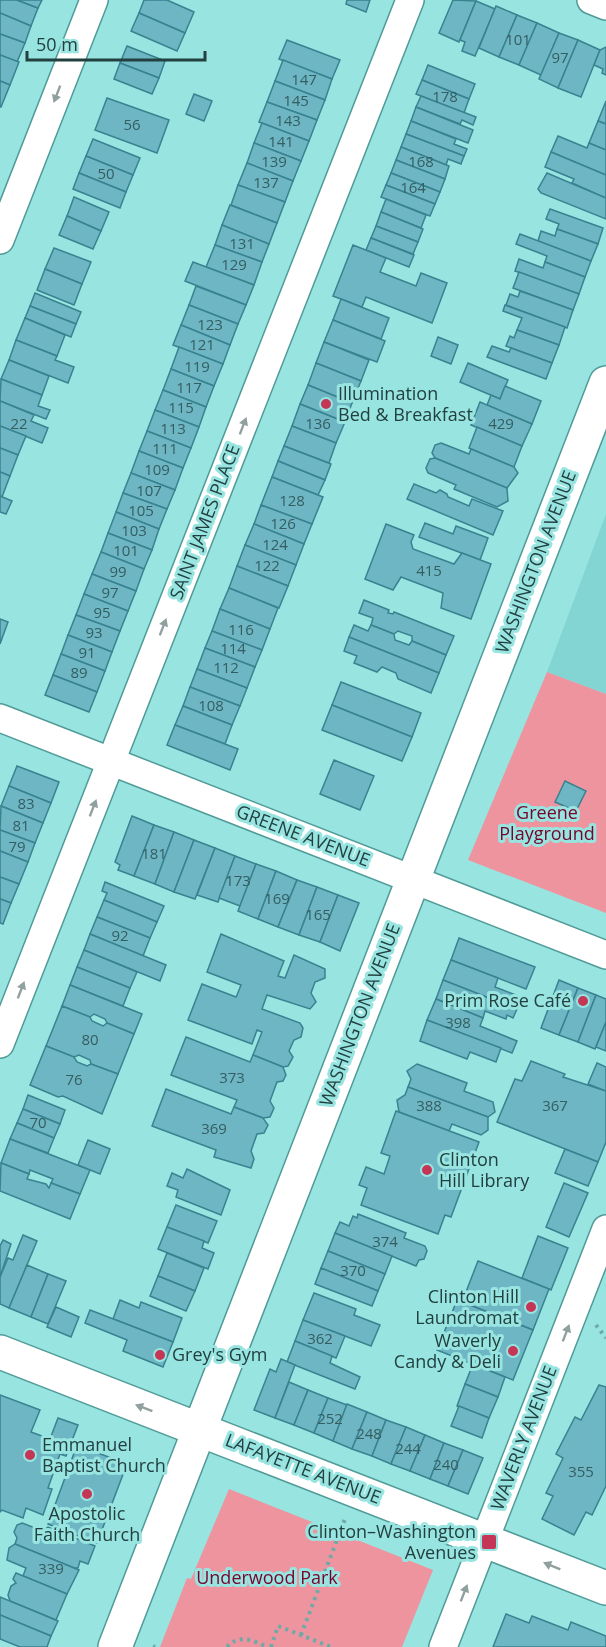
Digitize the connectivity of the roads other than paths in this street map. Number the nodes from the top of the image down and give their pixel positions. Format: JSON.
{"nodes":[{"id":1,"x":94,"y":0,"type":"edge"},
{"id":2,"x":410,"y":0,"type":"edge"},
{"id":3,"x":591,"y":0,"type":"edge"},
{"id":4,"x":606,"y":6,"type":"edge"},
{"id":5,"x":0,"y":240,"type":"edge"},
{"id":6,"x":606,"y":383,"type":"edge"},
{"id":7,"x":0,"y":718,"type":"edge"},
{"id":8,"x":111,"y":761,"type":"junction"},
{"id":9,"x":412,"y":879,"type":"junction"},
{"id":10,"x":606,"y":955,"type":"edge"},
{"id":11,"x":1,"y":1039,"type":"edge"},
{"id":12,"x":606,"y":1229,"type":"edge"},
{"id":13,"x":0,"y":1352,"type":"edge"},
{"id":14,"x":199,"y":1429,"type":"junction"},
{"id":15,"x":485,"y":1539,"type":"junction"},
{"id":16,"x":606,"y":1588,"type":"edge"},
{"id":17,"x":115,"y":1647,"type":"edge"},
{"id":18,"x":443,"y":1647,"type":"edge"}],
"edges":[{"from":1,"to":5,"type":"street","one_way":true},
{"from":8,"to":2,"type":"street","name":"SAINT JAMES PLACE","one_way":true},
{"from":3,"to":4,"type":"street"},
{"from":6,"to":9,"type":"main road","name":"WASHINGTON AVENUE"},
{"from":7,"to":8,"type":"street","name":"GREENE AVENUE"},
{"from":8,"to":9,"type":"street","name":"GREENE AVENUE"},
{"from":11,"to":8,"type":"street","name":"SAINT JAMES PLACE","one_way":true},
{"from":9,"to":10,"type":"street","name":"GREENE AVENUE"},
{"from":9,"to":14,"type":"main road","name":"WASHINGTON AVENUE"},
{"from":15,"to":12,"type":"street","name":"WAVERLY AVENUE","one_way":true},
{"from":14,"to":13,"type":"main road","name":"LAFAYETTE AVENUE","one_way":true},
{"from":14,"to":15,"type":"main road","name":"LAFAYETTE AVENUE"},
{"from":14,"to":17,"type":"main road","name":"WASHINGTON AVENUE"},
{"from":16,"to":15,"type":"main road","name":"LAFAYETTE AVENUE","one_way":true},
{"from":18,"to":15,"type":"street","name":"WAVERLY AVENUE","one_way":true}]}
